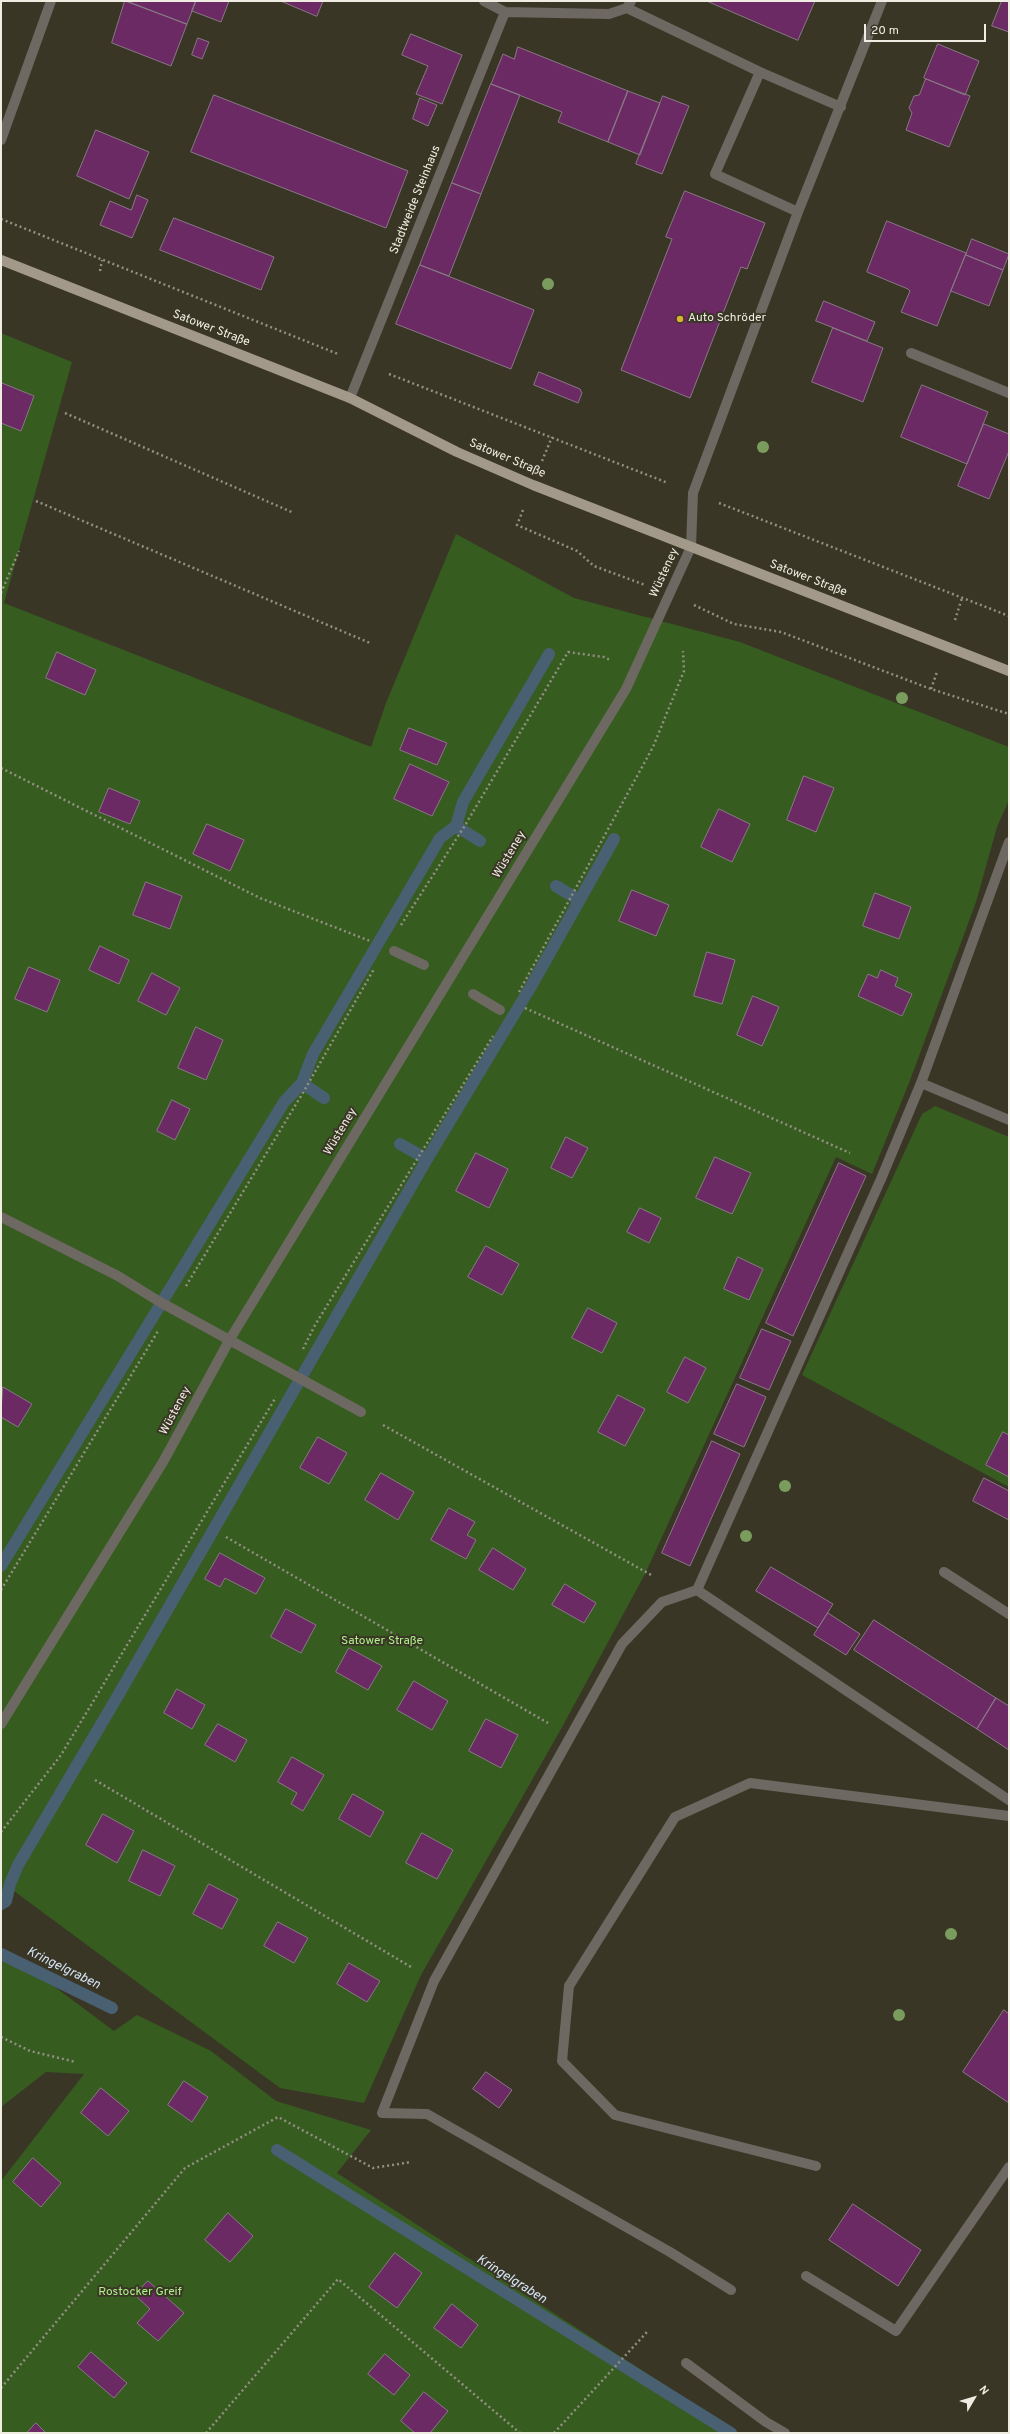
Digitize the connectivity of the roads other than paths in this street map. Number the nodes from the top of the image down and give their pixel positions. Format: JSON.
{"nodes":[{"id":1,"x":51,"y":1,"type":"edge"},
{"id":2,"x":484,"y":1,"type":"edge"},
{"id":3,"x":882,"y":1,"type":"edge"},
{"id":4,"x":629,"y":4,"type":"edge"},
{"id":5,"x":506,"y":12,"type":"junction"},
{"id":6,"x":760,"y":72,"type":"junction"},
{"id":7,"x":841,"y":107,"type":"junction"},
{"id":8,"x":1,"y":140,"type":"edge"},
{"id":9,"x":798,"y":212,"type":"junction"},
{"id":10,"x":1,"y":260,"type":"edge"},
{"id":11,"x":911,"y":353,"type":"dead end"},
{"id":12,"x":1009,"y":393,"type":"edge"},
{"id":13,"x":350,"y":398,"type":"junction"},
{"id":14,"x":691,"y":547,"type":"junction"},
{"id":15,"x":1009,"y":670,"type":"edge"},
{"id":16,"x":1009,"y":842,"type":"edge"},
{"id":17,"x":394,"y":950,"type":"dead end"},
{"id":18,"x":424,"y":965,"type":"dead end"},
{"id":19,"x":473,"y":994,"type":"dead end"},
{"id":20,"x":500,"y":1010,"type":"dead end"},
{"id":21,"x":921,"y":1084,"type":"junction"},
{"id":22,"x":1009,"y":1120,"type":"edge"},
{"id":23,"x":1,"y":1217,"type":"edge"},
{"id":24,"x":230,"y":1339,"type":"junction"},
{"id":25,"x":361,"y":1412,"type":"road end"},
{"id":26,"x":944,"y":1572,"type":"dead end"},
{"id":27,"x":697,"y":1590,"type":"junction"},
{"id":28,"x":1009,"y":1614,"type":"edge"},
{"id":29,"x":1,"y":1724,"type":"edge"},
{"id":30,"x":1009,"y":1800,"type":"edge"},
{"id":31,"x":1009,"y":1816,"type":"edge"},
{"id":32,"x":816,"y":2166,"type":"dead end"},
{"id":33,"x":1009,"y":2167,"type":"edge"},
{"id":34,"x":806,"y":2276,"type":"dead end"},
{"id":35,"x":731,"y":2290,"type":"dead end"},
{"id":36,"x":686,"y":2363,"type":"dead end"},
{"id":37,"x":785,"y":2433,"type":"edge"}],
"edges":[{"from":1,"to":8,"type":"street"},
{"from":2,"to":5,"type":"street"},
{"from":3,"to":7,"type":"street"},
{"from":4,"to":5,"type":"street"},
{"from":4,"to":6,"type":"street"},
{"from":5,"to":13,"type":"street","name":"Stadtweide Steinhaus"},
{"from":6,"to":7,"type":"street"},
{"from":6,"to":9,"type":"street"},
{"from":7,"to":9,"type":"street"},
{"from":9,"to":14,"type":"street"},
{"from":10,"to":13,"type":"main road","name":"Satower Straße"},
{"from":11,"to":12,"type":"street"},
{"from":13,"to":14,"type":"main road","name":"Satower Straße"},
{"from":14,"to":15,"type":"main road","name":"Satower Straße"},
{"from":14,"to":24,"type":"street","name":"Wüsteney"},
{"from":16,"to":21,"type":"street"},
{"from":17,"to":18,"type":"street"},
{"from":19,"to":20,"type":"street"},
{"from":21,"to":22,"type":"street"},
{"from":21,"to":27,"type":"street"},
{"from":23,"to":24,"type":"street"},
{"from":24,"to":25,"type":"street"},
{"from":24,"to":29,"type":"street","name":"Wüsteney"},
{"from":26,"to":28,"type":"street"},
{"from":27,"to":30,"type":"street"},
{"from":27,"to":35,"type":"street"},
{"from":31,"to":32,"type":"street"},
{"from":33,"to":34,"type":"street"},
{"from":36,"to":37,"type":"street"}]}
